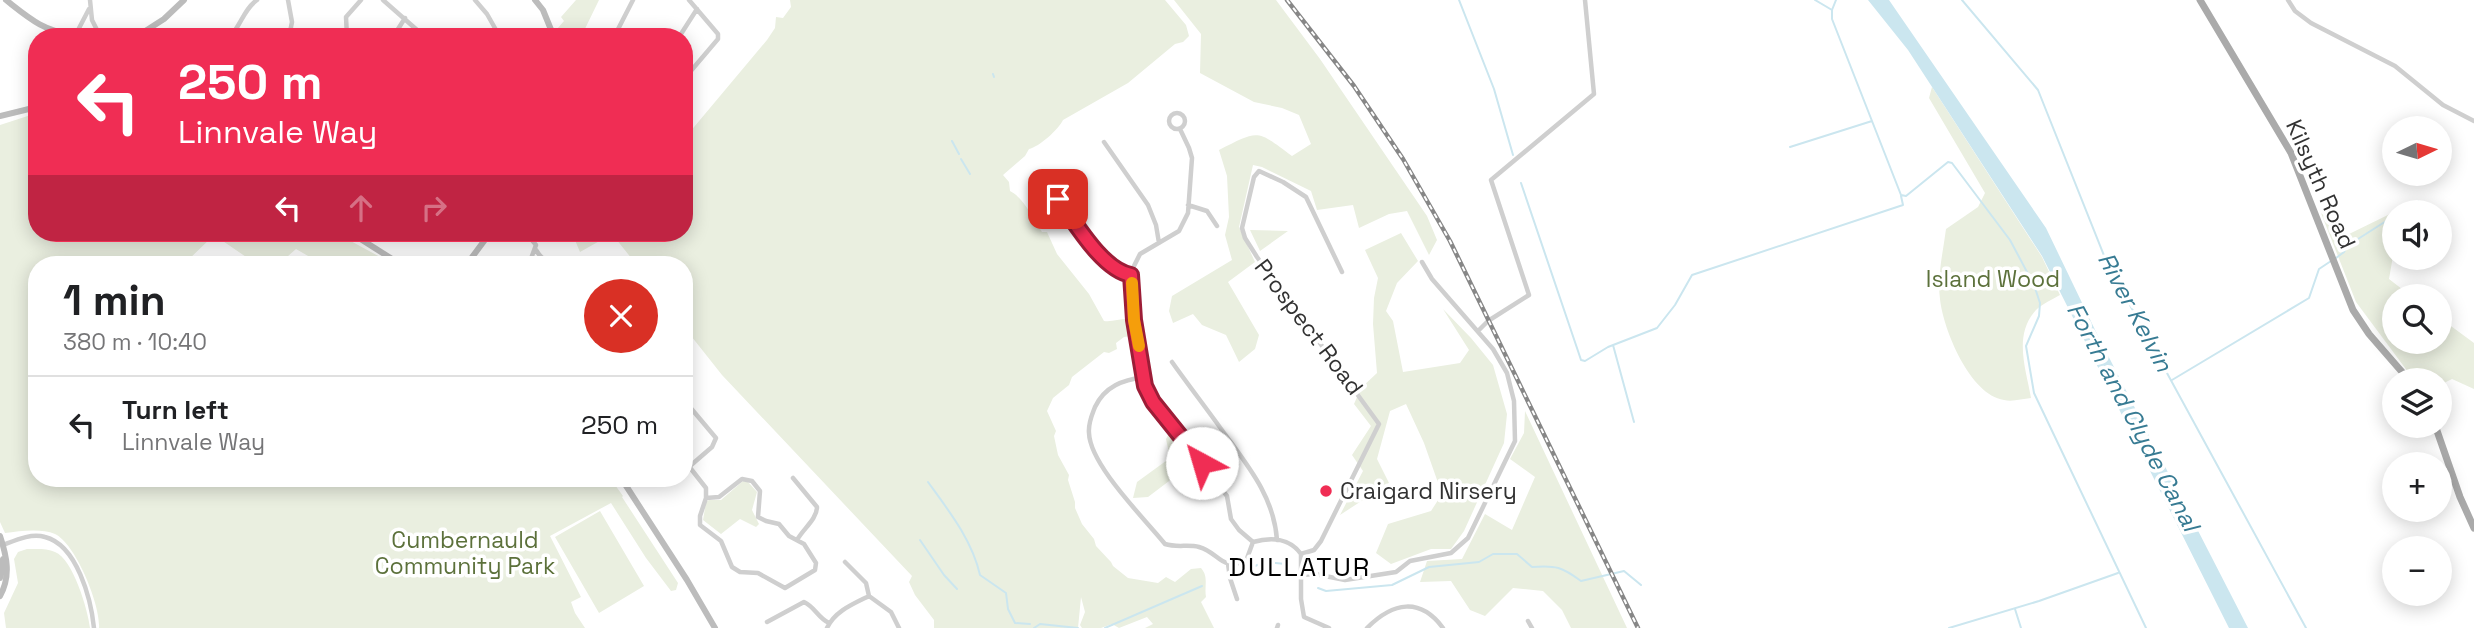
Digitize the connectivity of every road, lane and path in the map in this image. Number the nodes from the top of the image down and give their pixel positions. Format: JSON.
{"nodes":[{"id":1,"x":6,"y":0,"type":"edge"},
{"id":2,"x":184,"y":0,"type":"edge"},
{"id":3,"x":257,"y":0,"type":"edge"},
{"id":4,"x":288,"y":0,"type":"edge"},
{"id":5,"x":361,"y":0,"type":"edge"},
{"id":6,"x":383,"y":0,"type":"edge"},
{"id":7,"x":475,"y":0,"type":"edge"},
{"id":8,"x":486,"y":0,"type":"edge"},
{"id":9,"x":535,"y":0,"type":"edge"},
{"id":10,"x":633,"y":0,"type":"edge"},
{"id":11,"x":689,"y":0,"type":"edge"},
{"id":12,"x":1585,"y":0,"type":"edge"},
{"id":13,"x":2200,"y":0,"type":"edge"},
{"id":14,"x":2288,"y":0,"type":"edge"},
{"id":15,"x":90,"y":3,"type":"edge"},
{"id":16,"x":480,"y":6,"type":"junction"},
{"id":17,"x":697,"y":9,"type":"junction"},
{"id":18,"x":405,"y":18,"type":"junction"},
{"id":19,"x":41,"y":27,"type":"edge"},
{"id":20,"x":79,"y":28,"type":"edge"},
{"id":21,"x":97,"y":28,"type":"edge"},
{"id":22,"x":149,"y":28,"type":"edge"},
{"id":23,"x":238,"y":28,"type":"edge"},
{"id":24,"x":291,"y":28,"type":"edge"},
{"id":25,"x":347,"y":28,"type":"edge"},
{"id":26,"x":399,"y":28,"type":"edge"},
{"id":27,"x":416,"y":28,"type":"edge"},
{"id":28,"x":494,"y":28,"type":"edge"},
{"id":29,"x":550,"y":28,"type":"edge"},
{"id":30,"x":619,"y":28,"type":"edge"},
{"id":31,"x":685,"y":28,"type":"edge"},
{"id":32,"x":693,"y":68,"type":"edge"},
{"id":33,"x":28,"y":109,"type":"edge"},
{"id":34,"x":0,"y":116,"type":"edge"},
{"id":35,"x":2474,"y":121,"type":"edge"},
{"id":36,"x":1180,"y":129,"type":"dead end"},
{"id":37,"x":1104,"y":142,"type":"dead end"},
{"id":38,"x":1045,"y":182,"type":"dead end"},
{"id":39,"x":1188,"y":205,"type":"junction"},
{"id":40,"x":1217,"y":226,"type":"dead end"},
{"id":41,"x":365,"y":242,"type":"edge"},
{"id":42,"x":484,"y":242,"type":"edge"},
{"id":43,"x":535,"y":242,"type":"edge"},
{"id":44,"x":1159,"y":243,"type":"junction"},
{"id":45,"x":536,"y":250,"type":"junction"},
{"id":46,"x":387,"y":256,"type":"edge"},
{"id":47,"x":473,"y":256,"type":"edge"},
{"id":48,"x":533,"y":256,"type":"edge"},
{"id":49,"x":540,"y":256,"type":"edge"},
{"id":50,"x":1422,"y":262,"type":"dead end"},
{"id":51,"x":1342,"y":272,"type":"dead end"},
{"id":52,"x":1131,"y":275,"type":"junction"},
{"id":53,"x":1478,"y":331,"type":"junction"},
{"id":54,"x":1172,"y":362,"type":"dead end"},
{"id":55,"x":2399,"y":368,"type":"edge"},
{"id":56,"x":1144,"y":377,"type":"junction"},
{"id":57,"x":693,"y":411,"type":"edge"},
{"id":58,"x":2440,"y":438,"type":"edge"},
{"id":59,"x":693,"y":463,"type":"edge"},
{"id":60,"x":693,"y":470,"type":"edge"},
{"id":61,"x":793,"y":478,"type":"dead end"},
{"id":62,"x":627,"y":487,"type":"edge"},
{"id":63,"x":706,"y":498,"type":"junction"},
{"id":64,"x":2474,"y":528,"type":"edge"},
{"id":65,"x":0,"y":536,"type":"edge"},
{"id":66,"x":797,"y":540,"type":"junction"},
{"id":67,"x":1277,"y":540,"type":"junction"},
{"id":68,"x":1253,"y":542,"type":"junction"},
{"id":69,"x":4,"y":547,"type":"junction"},
{"id":70,"x":1301,"y":554,"type":"junction"},
{"id":71,"x":845,"y":562,"type":"dead end"},
{"id":72,"x":1228,"y":565,"type":"junction"},
{"id":73,"x":1302,"y":575,"type":"junction"},
{"id":74,"x":0,"y":578,"type":"edge"},
{"id":75,"x":0,"y":596,"type":"edge"},
{"id":76,"x":869,"y":596,"type":"junction"},
{"id":77,"x":1237,"y":599,"type":"dead end"},
{"id":78,"x":1528,"y":621,"type":"dead end"},
{"id":79,"x":767,"y":622,"type":"dead end"},
{"id":80,"x":828,"y":626,"type":"edge"},
{"id":81,"x":94,"y":628,"type":"edge"},
{"id":82,"x":715,"y":628,"type":"edge"},
{"id":83,"x":899,"y":628,"type":"edge"},
{"id":84,"x":1329,"y":628,"type":"edge"},
{"id":85,"x":1367,"y":628,"type":"edge"},
{"id":86,"x":1443,"y":628,"type":"edge"},
{"id":87,"x":1532,"y":628,"type":"edge"}],
"edges":[{"from":1,"to":19,"type":"street"},
{"from":2,"to":22,"type":"street"},
{"from":3,"to":23,"type":"street"},
{"from":4,"to":24,"type":"street"},
{"from":5,"to":25,"type":"street"},
{"from":6,"to":18,"type":"street"},
{"from":7,"to":16,"type":"street"},
{"from":8,"to":16,"type":"street"},
{"from":9,"to":29,"type":"street"},
{"from":10,"to":30,"type":"street"},
{"from":11,"to":17,"type":"street"},
{"from":12,"to":53,"type":"street"},
{"from":13,"to":55,"type":"main road","name":"Kilsyth Road"},
{"from":14,"to":35,"type":"street"},
{"from":15,"to":20,"type":"street"},
{"from":15,"to":21,"type":"street"},
{"from":16,"to":28,"type":"street"},
{"from":17,"to":31,"type":"street"},
{"from":17,"to":32,"type":"street"},
{"from":18,"to":26,"type":"street"},
{"from":18,"to":27,"type":"street"},
{"from":33,"to":34,"type":"street"},
{"from":36,"to":39,"type":"street"},
{"from":37,"to":44,"type":"street"},
{"from":38,"to":52,"type":"street"},
{"from":39,"to":40,"type":"street"},
{"from":39,"to":44,"type":"street"},
{"from":41,"to":46,"type":"street"},
{"from":42,"to":47,"type":"street"},
{"from":43,"to":45,"type":"street"},
{"from":44,"to":52,"type":"street"},
{"from":45,"to":48,"type":"street"},
{"from":45,"to":49,"type":"street"},
{"from":50,"to":53,"type":"street"},
{"from":51,"to":70,"type":"street","name":"Prospect Road"},
{"from":52,"to":56,"type":"street"},
{"from":53,"to":73,"type":"street"},
{"from":54,"to":67,"type":"street"},
{"from":56,"to":68,"type":"street"},
{"from":56,"to":72,"type":"street"},
{"from":57,"to":59,"type":"street"},
{"from":58,"to":64,"type":"main road"},
{"from":60,"to":63,"type":"street"},
{"from":61,"to":66,"type":"street"},
{"from":62,"to":82,"type":"street"},
{"from":63,"to":66,"type":"street"},
{"from":63,"to":66,"type":"street"},
{"from":65,"to":69,"type":"street"},
{"from":67,"to":68,"type":"street"},
{"from":67,"to":70,"type":"street"},
{"from":68,"to":72,"type":"street"},
{"from":69,"to":74,"type":"street"},
{"from":69,"to":75,"type":"street"},
{"from":69,"to":81,"type":"street"},
{"from":70,"to":73,"type":"street"},
{"from":71,"to":76,"type":"street"},
{"from":72,"to":77,"type":"street"},
{"from":73,"to":84,"type":"street"},
{"from":76,"to":80,"type":"street"},
{"from":76,"to":83,"type":"street"},
{"from":78,"to":87,"type":"street"},
{"from":79,"to":80,"type":"street"},
{"from":85,"to":86,"type":"street"}]}
